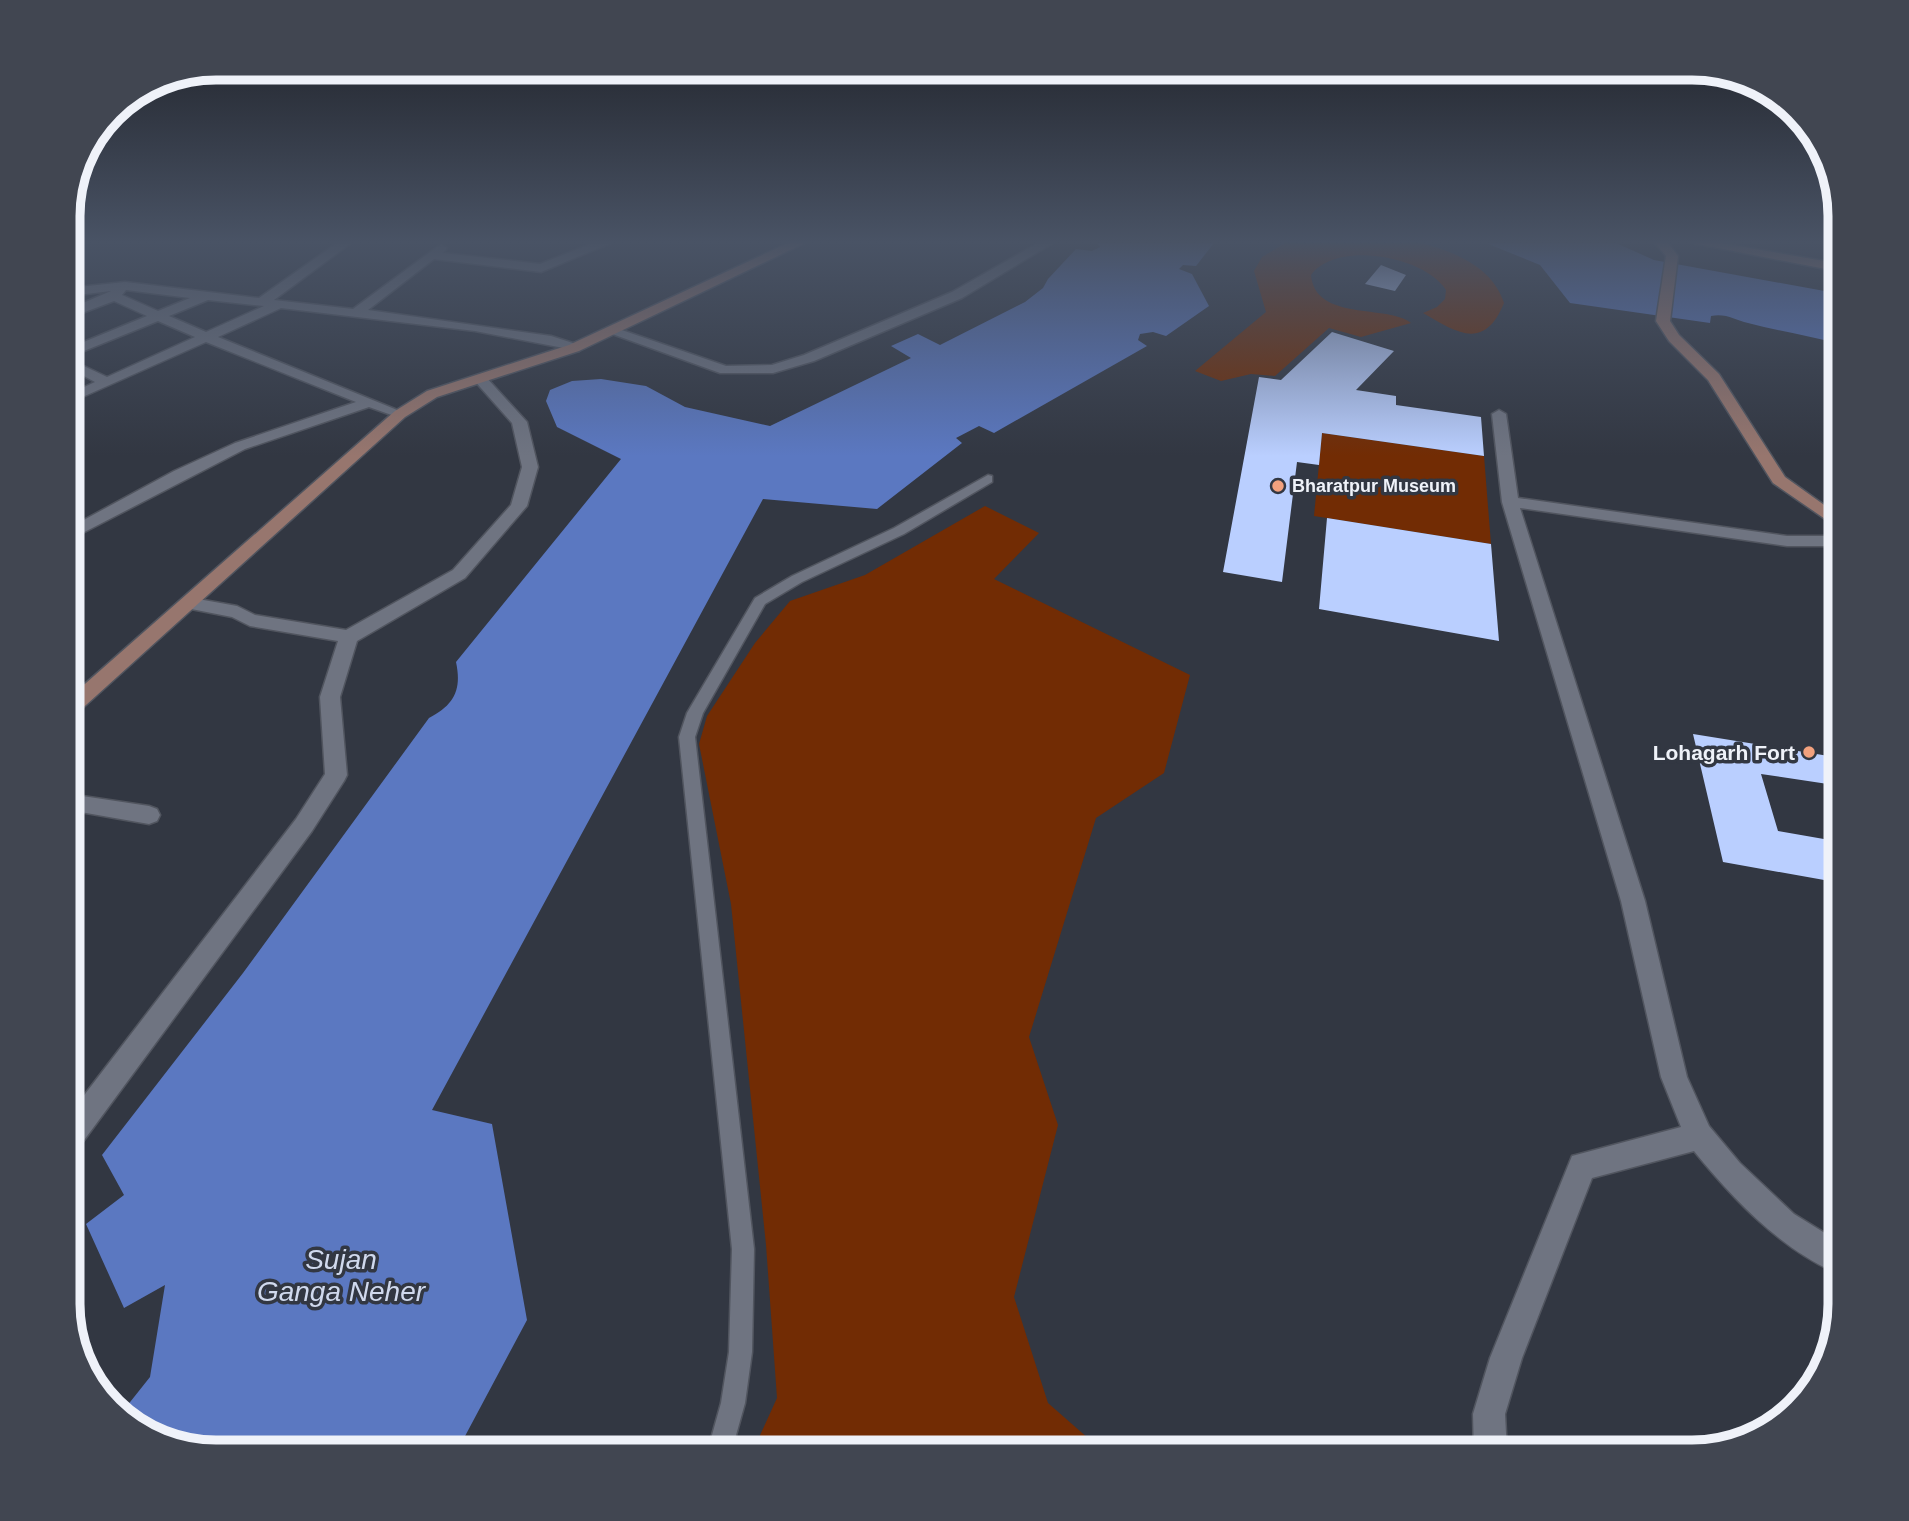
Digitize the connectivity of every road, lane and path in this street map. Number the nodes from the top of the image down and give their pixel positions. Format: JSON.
{"nodes":[{"id":1,"x":256,"y":314,"type":"edge"},
{"id":2,"x":364,"y":314,"type":"edge"},
{"id":3,"x":647,"y":314,"type":"edge"},
{"id":4,"x":912,"y":314,"type":"edge"},
{"id":5,"x":1664,"y":314,"type":"edge"},
{"id":6,"x":159,"y":315,"type":"joint"},
{"id":7,"x":611,"y":331,"type":"junction"},
{"id":8,"x":206,"y":337,"type":"junction"},
{"id":9,"x":81,"y":348,"type":"edge"},
{"id":10,"x":574,"y":348,"type":"junction"},
{"id":11,"x":81,"y":369,"type":"edge"},
{"id":12,"x":480,"y":379,"type":"junction"},
{"id":13,"x":106,"y":382,"type":"junction"},
{"id":14,"x":81,"y":394,"type":"edge"},
{"id":15,"x":370,"y":402,"type":"junction"},
{"id":16,"x":400,"y":414,"type":"junction"},
{"id":17,"x":1499,"y":414,"type":"dead end"},
{"id":18,"x":988,"y":479,"type":"dead end"},
{"id":19,"x":1510,"y":502,"type":"junction"},
{"id":20,"x":1828,"y":516,"type":"edge"},
{"id":21,"x":81,"y":528,"type":"edge"},
{"id":22,"x":1828,"y":541,"type":"edge"},
{"id":23,"x":187,"y":603,"type":"junction"},
{"id":24,"x":349,"y":637,"type":"junction"},
{"id":25,"x":81,"y":686,"type":"edge"},
{"id":26,"x":81,"y":804,"type":"edge"},
{"id":27,"x":149,"y":815,"type":"dead end"},
{"id":28,"x":81,"y":1121,"type":"edge"},
{"id":29,"x":1699,"y":1136,"type":"junction"},
{"id":30,"x":1828,"y":1252,"type":"edge"},
{"id":31,"x":723,"y":1440,"type":"edge"},
{"id":32,"x":1491,"y":1440,"type":"edge"}],
"edges":[{"from":1,"to":8,"type":"street"},
{"from":2,"to":10,"type":"street"},
{"from":3,"to":7,"type":"street"},
{"from":4,"to":7,"type":"street"},
{"from":5,"to":20,"type":"street"},
{"from":6,"to":8,"type":"street"},
{"from":6,"to":9,"type":"street"},
{"from":7,"to":10,"type":"street"},
{"from":8,"to":13,"type":"street"},
{"from":8,"to":15,"type":"street"},
{"from":10,"to":12,"type":"street"},
{"from":11,"to":13,"type":"street"},
{"from":12,"to":16,"type":"street"},
{"from":12,"to":24,"type":"street"},
{"from":13,"to":14,"type":"street"},
{"from":15,"to":16,"type":"street"},
{"from":15,"to":21,"type":"street"},
{"from":16,"to":23,"type":"street"},
{"from":17,"to":19,"type":"street"},
{"from":18,"to":31,"type":"lane"},
{"from":19,"to":22,"type":"street"},
{"from":19,"to":29,"type":"street"},
{"from":23,"to":24,"type":"street"},
{"from":23,"to":25,"type":"street"},
{"from":24,"to":28,"type":"street"},
{"from":26,"to":27,"type":"street"},
{"from":29,"to":30,"type":"street"},
{"from":29,"to":32,"type":"street"}]}
